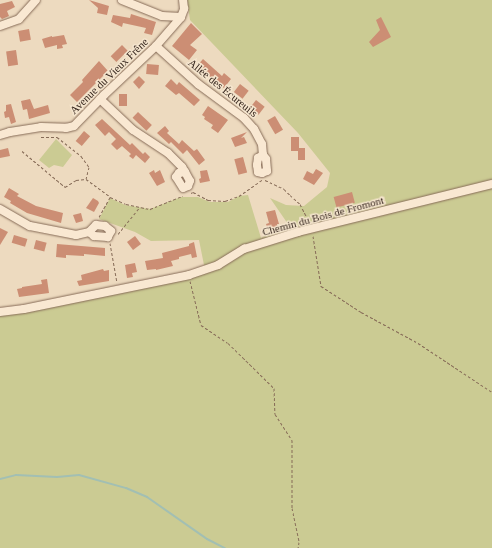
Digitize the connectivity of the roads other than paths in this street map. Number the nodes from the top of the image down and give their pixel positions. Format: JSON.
{"nodes":[{"id":1,"x":36,"y":0,"type":"edge"},
{"id":2,"x":122,"y":0,"type":"edge"},
{"id":3,"x":183,"y":0,"type":"edge"},
{"id":4,"x":181,"y":17,"type":"junction"},
{"id":5,"x":0,"y":26,"type":"edge"},
{"id":6,"x":156,"y":46,"type":"junction"},
{"id":7,"x":100,"y":99,"type":"junction"},
{"id":8,"x":0,"y":135,"type":"edge"},
{"id":9,"x":263,"y":155,"type":"dead end"},
{"id":10,"x":185,"y":172,"type":"dead end"},
{"id":11,"x":492,"y":184,"type":"edge"},
{"id":12,"x":0,"y":209,"type":"edge"},
{"id":13,"x":90,"y":232,"type":"junction"},
{"id":14,"x":0,"y":312,"type":"edge"}],
"edges":[{"from":1,"to":5,"type":"street"},
{"from":2,"to":4,"type":"street"},
{"from":3,"to":4,"type":"street"},
{"from":4,"to":6,"type":"street","name":"Avenue du Vieux Frêne"},
{"from":6,"to":7,"type":"street","name":"Avenue du Vieux Frêne"},
{"from":6,"to":9,"type":"street","name":"Allée des Écureuils"},
{"from":7,"to":8,"type":"street","name":"Avenue du Vieux Frêne"},
{"from":7,"to":10,"type":"street"},
{"from":11,"to":14,"type":"street","name":"Chemin du Bois de Fromont"},
{"from":12,"to":13,"type":"street"},
{"from":13,"to":13,"type":"street"}]}
